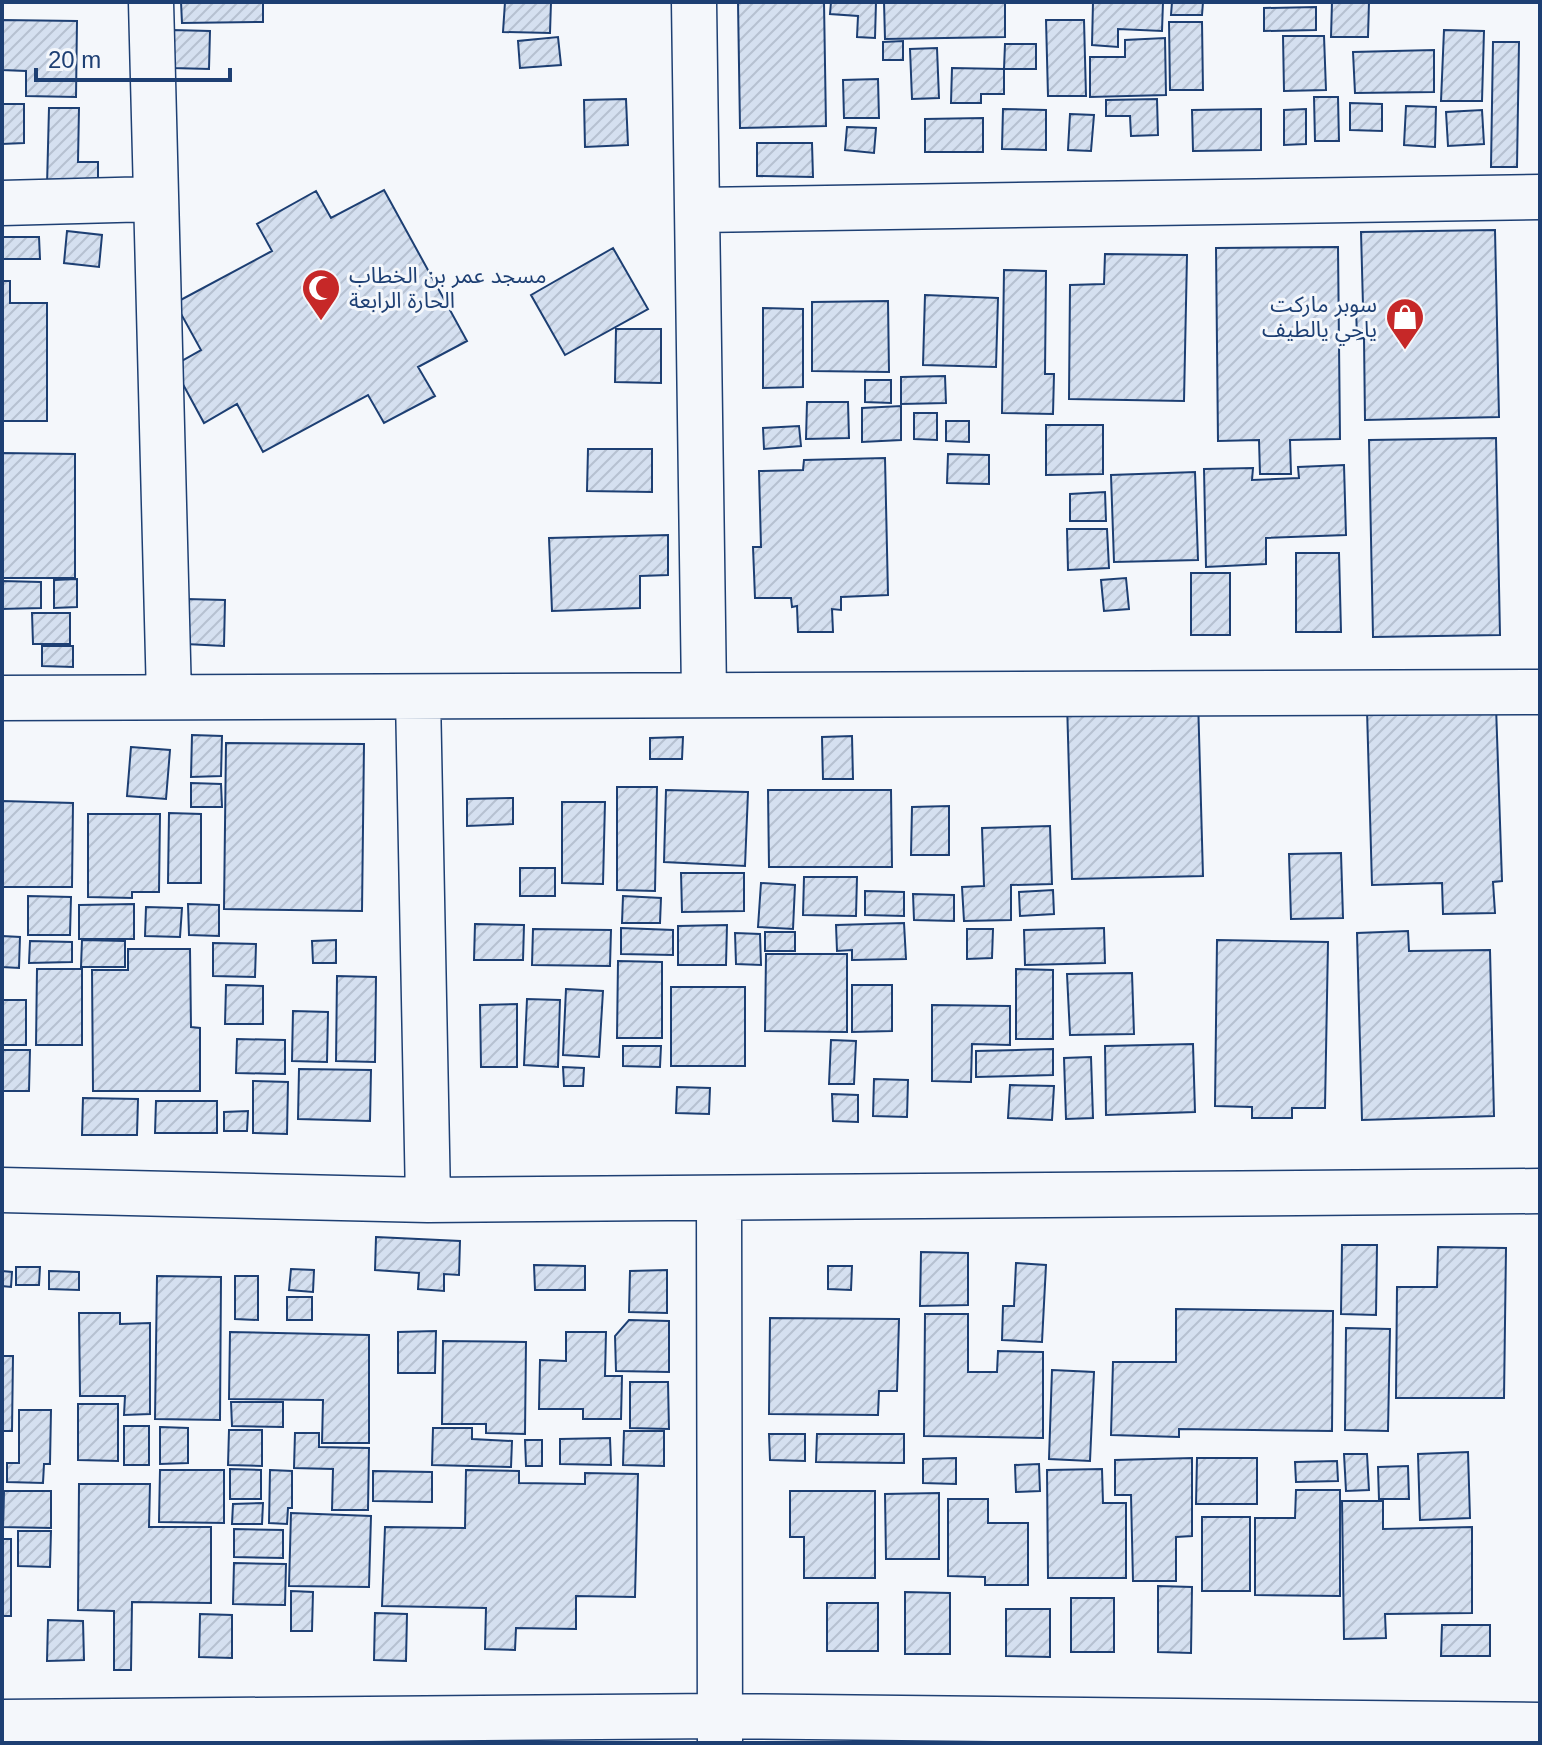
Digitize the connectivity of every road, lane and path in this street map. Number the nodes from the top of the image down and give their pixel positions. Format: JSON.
{"nodes":[{"id":1,"x":151,"y":2,"type":"edge"},
{"id":2,"x":694,"y":2,"type":"edge"},
{"id":3,"x":1540,"y":197,"type":"edge"},
{"id":4,"x":154,"y":199,"type":"junction"},
{"id":5,"x":2,"y":203,"type":"edge"},
{"id":6,"x":699,"y":210,"type":"junction"},
{"id":7,"x":1540,"y":692,"type":"edge"},
{"id":8,"x":704,"y":693,"type":"junction"},
{"id":9,"x":169,"y":697,"type":"junction"},
{"id":10,"x":418,"y":697,"type":"junction"},
{"id":11,"x":2,"y":698,"type":"edge"},
{"id":12,"x":2,"y":1190,"type":"edge"},
{"id":13,"x":1540,"y":1191,"type":"edge"},
{"id":14,"x":719,"y":1198,"type":"junction"},
{"id":15,"x":428,"y":1200,"type":"junction"},
{"id":16,"x":2,"y":1722,"type":"edge"},
{"id":17,"x":1540,"y":1725,"type":"edge"},
{"id":18,"x":720,"y":1730,"type":"edge"}],
"edges":[{"from":1,"to":4,"type":"street"},
{"from":2,"to":6,"type":"street"},
{"from":3,"to":6,"type":"street"},
{"from":4,"to":5,"type":"street"},
{"from":4,"to":9,"type":"street"},
{"from":6,"to":8,"type":"street"},
{"from":7,"to":8,"type":"street"},
{"from":8,"to":10,"type":"street"},
{"from":9,"to":10,"type":"street"},
{"from":9,"to":11,"type":"street"},
{"from":10,"to":15,"type":"street"},
{"from":12,"to":15,"type":"street"},
{"from":13,"to":14,"type":"street"},
{"from":14,"to":15,"type":"street"},
{"from":14,"to":18,"type":"street"},
{"from":16,"to":18,"type":"street"},
{"from":17,"to":18,"type":"street"}]}
